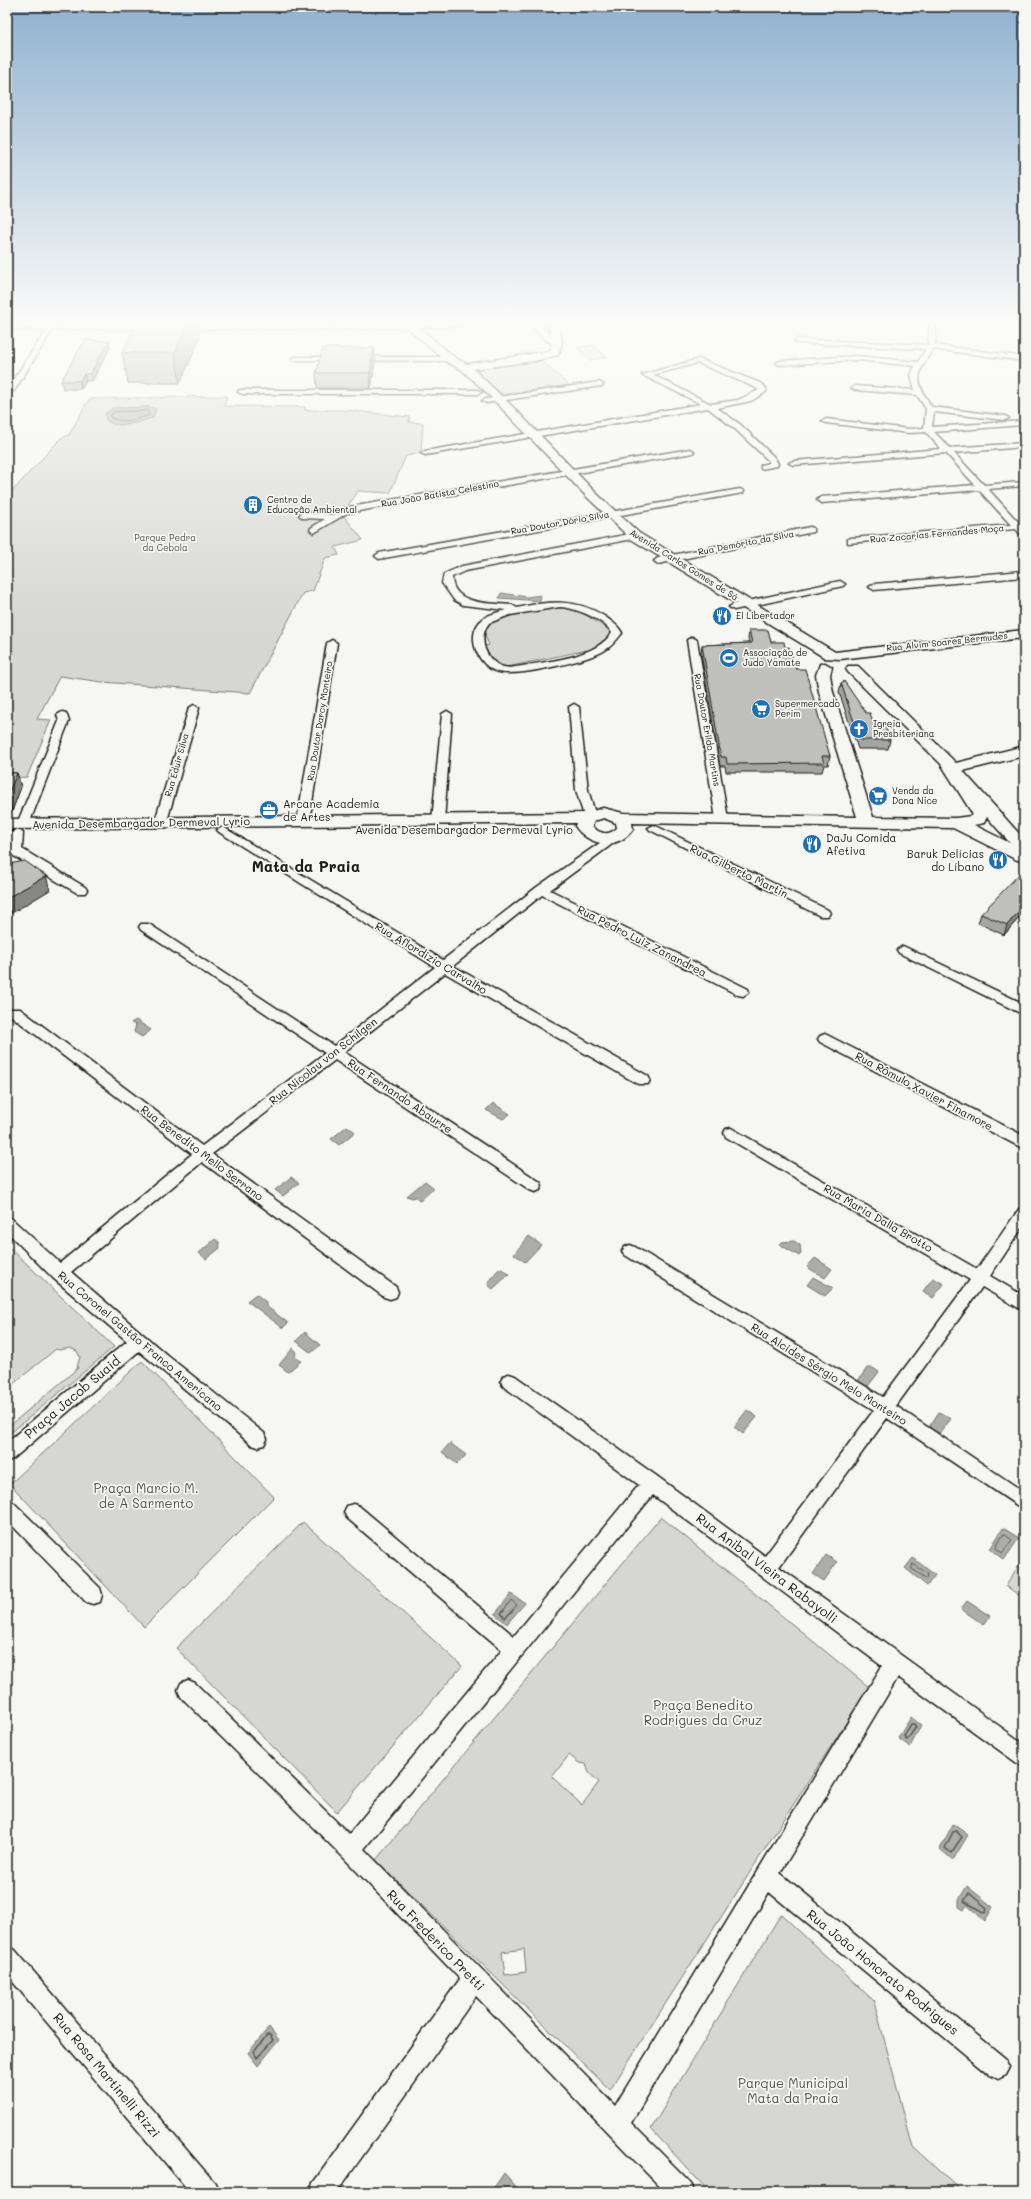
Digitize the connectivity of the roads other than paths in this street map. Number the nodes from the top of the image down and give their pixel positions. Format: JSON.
{"nodes":[{"id":1,"x":510,"y":426,"type":"edge"},
{"id":2,"x":526,"y":426,"type":"edge"},
{"id":3,"x":586,"y":426,"type":"edge"},
{"id":4,"x":736,"y":426,"type":"edge"},
{"id":5,"x":863,"y":426,"type":"edge"},
{"id":6,"x":928,"y":426,"type":"edge"},
{"id":7,"x":981,"y":426,"type":"edge"},
{"id":8,"x":928,"y":430,"type":"junction"},
{"id":9,"x":534,"y":434,"type":"junction"},
{"id":10,"x":521,"y":437,"type":"junction"},
{"id":11,"x":1024,"y":445,"type":"edge"},
{"id":12,"x":690,"y":451,"type":"dead end"},
{"id":13,"x":948,"y":451,"type":"junction"},
{"id":14,"x":425,"y":453,"type":"dead end"},
{"id":15,"x":793,"y":463,"type":"dead end"},
{"id":16,"x":764,"y":467,"type":"dead end"},
{"id":17,"x":562,"y":473,"type":"junction"},
{"id":18,"x":1024,"y":484,"type":"edge"},
{"id":19,"x":981,"y":487,"type":"junction"},
{"id":20,"x":740,"y":491,"type":"dead end"},
{"id":21,"x":821,"y":500,"type":"dead end"},
{"id":22,"x":303,"y":514,"type":"dead end"},
{"id":23,"x":610,"y":514,"type":"junction"},
{"id":24,"x":332,"y":517,"type":"junction"},
{"id":25,"x":595,"y":517,"type":"junction"},
{"id":26,"x":1022,"y":528,"type":"edge"},
{"id":27,"x":314,"y":530,"type":"dead end"},
{"id":28,"x":810,"y":530,"type":"dead end"},
{"id":29,"x":635,"y":536,"type":"junction"},
{"id":30,"x":622,"y":539,"type":"junction"},
{"id":31,"x":851,"y":541,"type":"dead end"},
{"id":32,"x":379,"y":556,"type":"dead end"},
{"id":33,"x":671,"y":558,"type":"junction"},
{"id":34,"x":658,"y":561,"type":"junction"},
{"id":35,"x":1024,"y":574,"type":"edge"},
{"id":36,"x":840,"y":584,"type":"dead end"},
{"id":37,"x":874,"y":587,"type":"dead end"},
{"id":38,"x":748,"y":604,"type":"junction"},
{"id":39,"x":734,"y":607,"type":"junction"},
{"id":40,"x":524,"y":609,"type":"junction"},
{"id":41,"x":1024,"y":634,"type":"edge"},
{"id":42,"x":692,"y":640,"type":"dead end"},
{"id":43,"x":332,"y":643,"type":"dead end"},
{"id":44,"x":839,"y":668,"type":"junction"},
{"id":45,"x":826,"y":692,"type":"junction"},
{"id":46,"x":574,"y":707,"type":"dead end"},
{"id":47,"x":194,"y":708,"type":"dead end"},
{"id":48,"x":446,"y":714,"type":"dead end"},
{"id":49,"x":62,"y":715,"type":"dead end"},
{"id":50,"x":1020,"y":754,"type":"edge"},
{"id":51,"x":956,"y":765,"type":"junction"},
{"id":52,"x":722,"y":819,"type":"junction"},
{"id":53,"x":866,"y":820,"type":"junction"},
{"id":54,"x":895,"y":821,"type":"junction"},
{"id":55,"x":303,"y":822,"type":"junction"},
{"id":56,"x":590,"y":822,"type":"junction"},
{"id":57,"x":956,"y":823,"type":"junction"},
{"id":58,"x":432,"y":825,"type":"junction"},
{"id":59,"x":158,"y":826,"type":"junction"},
{"id":60,"x":654,"y":828,"type":"junction"},
{"id":61,"x":619,"y":829,"type":"junction"},
{"id":62,"x":223,"y":830,"type":"junction"},
{"id":63,"x":13,"y":835,"type":"edge"},
{"id":64,"x":1024,"y":849,"type":"edge"},
{"id":65,"x":592,"y":855,"type":"junction"},
{"id":66,"x":1024,"y":856,"type":"edge"},
{"id":67,"x":82,"y":890,"type":"dead end"},
{"id":68,"x":541,"y":890,"type":"junction"},
{"id":69,"x":824,"y":913,"type":"dead end"},
{"id":70,"x":145,"y":927,"type":"dead end"},
{"id":71,"x":903,"y":950,"type":"dead end"},
{"id":72,"x":444,"y":966,"type":"junction"},
{"id":73,"x":743,"y":992,"type":"dead end"},
{"id":74,"x":1024,"y":1010,"type":"edge"},
{"id":75,"x":15,"y":1012,"type":"dead end"},
{"id":76,"x":825,"y":1039,"type":"dead end"},
{"id":77,"x":335,"y":1052,"type":"junction"},
{"id":78,"x":643,"y":1080,"type":"dead end"},
{"id":79,"x":731,"y":1133,"type":"dead end"},
{"id":80,"x":1024,"y":1143,"type":"edge"},
{"id":81,"x":202,"y":1154,"type":"junction"},
{"id":82,"x":535,"y":1186,"type":"dead end"},
{"id":83,"x":1024,"y":1214,"type":"edge"},
{"id":84,"x":7,"y":1223,"type":"edge"},
{"id":85,"x":630,"y":1251,"type":"dead end"},
{"id":86,"x":59,"y":1273,"type":"junction"},
{"id":87,"x":980,"y":1278,"type":"junction"},
{"id":88,"x":390,"y":1292,"type":"dead end"},
{"id":89,"x":1024,"y":1304,"type":"edge"},
{"id":90,"x":138,"y":1342,"type":"junction"},
{"id":91,"x":509,"y":1382,"type":"dead end"},
{"id":92,"x":884,"y":1408,"type":"junction"},
{"id":93,"x":258,"y":1439,"type":"dead end"},
{"id":94,"x":7,"y":1453,"type":"edge"},
{"id":95,"x":652,"y":1483,"type":"junction"},
{"id":96,"x":1024,"y":1502,"type":"edge"},
{"id":97,"x":7,"y":1508,"type":"edge"},
{"id":98,"x":353,"y":1512,"type":"dead end"},
{"id":99,"x":768,"y":1567,"type":"junction"},
{"id":100,"x":93,"y":1595,"type":"dead end"},
{"id":101,"x":515,"y":1649,"type":"junction"},
{"id":102,"x":895,"y":1663,"type":"junction"},
{"id":103,"x":188,"y":1690,"type":"dead end"},
{"id":104,"x":1024,"y":1756,"type":"edge"},
{"id":105,"x":350,"y":1850,"type":"junction"},
{"id":106,"x":768,"y":1877,"type":"junction"},
{"id":107,"x":7,"y":1958,"type":"edge"},
{"id":108,"x":474,"y":1979,"type":"junction"},
{"id":109,"x":998,"y":2067,"type":"dead end"},
{"id":110,"x":617,"y":2124,"type":"junction"},
{"id":111,"x":206,"y":2192,"type":"edge"},
{"id":112,"x":322,"y":2192,"type":"edge"},
{"id":113,"x":682,"y":2192,"type":"edge"}],
"edges":[{"from":1,"to":10,"type":"street","name":"Avenida Carlos Gomes de Sá"},
{"from":2,"to":9,"type":"street","name":"Avenida Carlos Gomes de Sá"},
{"from":3,"to":9,"type":"street"},
{"from":4,"to":16,"type":"street"},
{"from":5,"to":8,"type":"street"},
{"from":6,"to":8,"type":"street"},
{"from":7,"to":8,"type":"street"},
{"from":8,"to":13,"type":"street"},
{"from":9,"to":10,"type":"street"},
{"from":9,"to":17,"type":"street","name":"Avenida Carlos Gomes de Sá"},
{"from":10,"to":14,"type":"street"},
{"from":10,"to":17,"type":"street","name":"Avenida Carlos Gomes de Sá"},
{"from":11,"to":13,"type":"street"},
{"from":12,"to":17,"type":"street","name":"Rua João Batista Celestino"},
{"from":13,"to":15,"type":"street"},
{"from":13,"to":19,"type":"street"},
{"from":17,"to":23,"type":"street","name":"Avenida Carlos Gomes de Sá"},
{"from":17,"to":24,"type":"street","name":"Rua João Batista Celestino"},
{"from":17,"to":25,"type":"street","name":"Avenida Carlos Gomes de Sá"},
{"from":18,"to":19,"type":"street"},
{"from":19,"to":21,"type":"street"},
{"from":19,"to":26,"type":"street"},
{"from":20,"to":23,"type":"street","name":"Rua Doutor Dório Silva"},
{"from":22,"to":24,"type":"street","name":"Rua João Batista Celestino"},
{"from":23,"to":25,"type":"street","name":"Rua Doutor Dório Silva"},
{"from":23,"to":29,"type":"street","name":"Avenida Carlos Gomes de Sá"},
{"from":24,"to":27,"type":"street","name":"Rua João Batista Celestino"},
{"from":25,"to":30,"type":"street","name":"Avenida Carlos Gomes de Sá"},
{"from":25,"to":32,"type":"street","name":"Rua Doutor Dório Silva"},
{"from":26,"to":31,"type":"street","name":"Rua Zacarias Fernandes Moça"},
{"from":28,"to":33,"type":"street","name":"Rua Demórito da Silva"},
{"from":29,"to":30,"type":"street"},
{"from":29,"to":33,"type":"street","name":"Avenida Carlos Gomes de Sá"},
{"from":30,"to":34,"type":"street","name":"Avenida Carlos Gomes de Sá"},
{"from":30,"to":40,"type":"street"},
{"from":33,"to":34,"type":"street","name":"Rua Demórito da Silva"},
{"from":33,"to":38,"type":"street","name":"Avenida Carlos Gomes de Sá"},
{"from":34,"to":39,"type":"street","name":"Avenida Carlos Gomes de Sá"},
{"from":35,"to":37,"type":"street"},
{"from":36,"to":38,"type":"street"},
{"from":38,"to":39,"type":"street"},
{"from":38,"to":44,"type":"street","name":"Avenida Carlos Gomes de Sá"},
{"from":39,"to":44,"type":"street","name":"Avenida Carlos Gomes de Sá"},
{"from":40,"to":40,"type":"street"},
{"from":41,"to":44,"type":"street","name":"Rua Alvim Soares Bermudes"},
{"from":42,"to":52,"type":"street","name":"Rua Doutor Erildo Martins"},
{"from":43,"to":55,"type":"street","name":"Rua Doutor Darcy Monteiro"},
{"from":44,"to":45,"type":"street","name":"Rua Alvim Soares Bermudes"},
{"from":44,"to":45,"type":"street"},
{"from":44,"to":51,"type":"street"},
{"from":45,"to":53,"type":"street"},
{"from":46,"to":56,"type":"street"},
{"from":47,"to":59,"type":"street","name":"Rua Eduir Silva"},
{"from":48,"to":58,"type":"street"},
{"from":49,"to":63,"type":"street"},
{"from":50,"to":51,"type":"street"},
{"from":51,"to":57,"type":"street"},
{"from":51,"to":64,"type":"street"},
{"from":52,"to":53,"type":"street"},
{"from":52,"to":61,"type":"street"},
{"from":53,"to":54,"type":"street"},
{"from":54,"to":57,"type":"street"},
{"from":54,"to":60,"type":"street"},
{"from":55,"to":58,"type":"street","name":"Avenida Desembargador Dermeval Lyrio"},
{"from":55,"to":59,"type":"street","name":"Avenida Desembargador Dermeval Lyrio"},
{"from":56,"to":58,"type":"street","name":"Avenida Desembargador Dermeval Lyrio"},
{"from":56,"to":61,"type":"street"},
{"from":56,"to":61,"type":"street"},
{"from":56,"to":65,"type":"street"},
{"from":57,"to":66,"type":"street"},
{"from":58,"to":62,"type":"street","name":"Avenida Desembargador Dermeval Lyrio"},
{"from":59,"to":62,"type":"street","name":"Avenida Desembargador Dermeval Lyrio"},
{"from":59,"to":63,"type":"street","name":"Avenida Desembargador Dermeval Lyrio"},
{"from":60,"to":61,"type":"street"},
{"from":60,"to":69,"type":"street","name":"Rua Gilberto Martin"},
{"from":61,"to":65,"type":"street","name":"Rua Nicolau von Schilgen"},
{"from":62,"to":72,"type":"street","name":"Rua Aflordizio Carvalho"},
{"from":63,"to":67,"type":"street"},
{"from":65,"to":68,"type":"street","name":"Rua Nicolau von Schilgen"},
{"from":68,"to":72,"type":"street","name":"Rua Nicolau von Schilgen"},
{"from":68,"to":73,"type":"street","name":"Rua Pedro Luiz Zanandrea"},
{"from":70,"to":77,"type":"street","name":"Rua Fernando Abaurre"},
{"from":71,"to":74,"type":"street"},
{"from":72,"to":77,"type":"street","name":"Rua Nicolau von Schilgen"},
{"from":72,"to":78,"type":"street","name":"Rua Aflordizio Carvalho"},
{"from":75,"to":81,"type":"street","name":"Rua Benedito Mello Serrano"},
{"from":76,"to":80,"type":"street","name":"Rua Rômulo Xavier Finamore"},
{"from":77,"to":81,"type":"street","name":"Rua Nicolau von Schilgen"},
{"from":77,"to":82,"type":"street","name":"Rua Fernando Abaurre"},
{"from":79,"to":87,"type":"street","name":"Rua Maria Dalla Brotto"},
{"from":81,"to":86,"type":"street","name":"Rua Nicolau von Schilgen"},
{"from":81,"to":88,"type":"street","name":"Rua Benedito Mello Serrano"},
{"from":83,"to":87,"type":"street"},
{"from":84,"to":86,"type":"street","name":"Rua Coronel Gastão Franco Americano"},
{"from":85,"to":92,"type":"street","name":"Rua Alcides Sérgio Melo Monteiro"},
{"from":86,"to":90,"type":"street","name":"Rua Coronel Gastão Franco Americano"},
{"from":87,"to":89,"type":"street","name":"Rua Maria Dalla Brotto"},
{"from":87,"to":92,"type":"street"},
{"from":90,"to":93,"type":"street","name":"Rua Coronel Gastão Franco Americano"},
{"from":90,"to":94,"type":"street","name":"Praça Jacob Suaid"},
{"from":91,"to":95,"type":"street","name":"Rua Anibal Vieira Rabayolli"},
{"from":92,"to":96,"type":"street","name":"Rua Alcides Sérgio Melo Monteiro"},
{"from":92,"to":99,"type":"street"},
{"from":95,"to":99,"type":"street","name":"Rua Anibal Vieira Rabayolli"},
{"from":95,"to":101,"type":"street"},
{"from":97,"to":100,"type":"street"},
{"from":98,"to":101,"type":"street"},
{"from":99,"to":102,"type":"street","name":"Rua Anibal Vieira Rabayolli"},
{"from":101,"to":105,"type":"street"},
{"from":102,"to":104,"type":"street","name":"Rua Anibal Vieira Rabayolli"},
{"from":102,"to":106,"type":"street"},
{"from":103,"to":105,"type":"street","name":"Rua Frederico Pretti"},
{"from":105,"to":108,"type":"street","name":"Rua Frederico Pretti"},
{"from":106,"to":109,"type":"street","name":"Rua João Honorato Rodrigues"},
{"from":106,"to":110,"type":"street"},
{"from":107,"to":111,"type":"street","name":"Rua Rosa Martinelli Rizzi"},
{"from":108,"to":110,"type":"street","name":"Rua Frederico Pretti"},
{"from":108,"to":112,"type":"street"},
{"from":110,"to":113,"type":"street","name":"Rua Frederico Pretti"}]}
